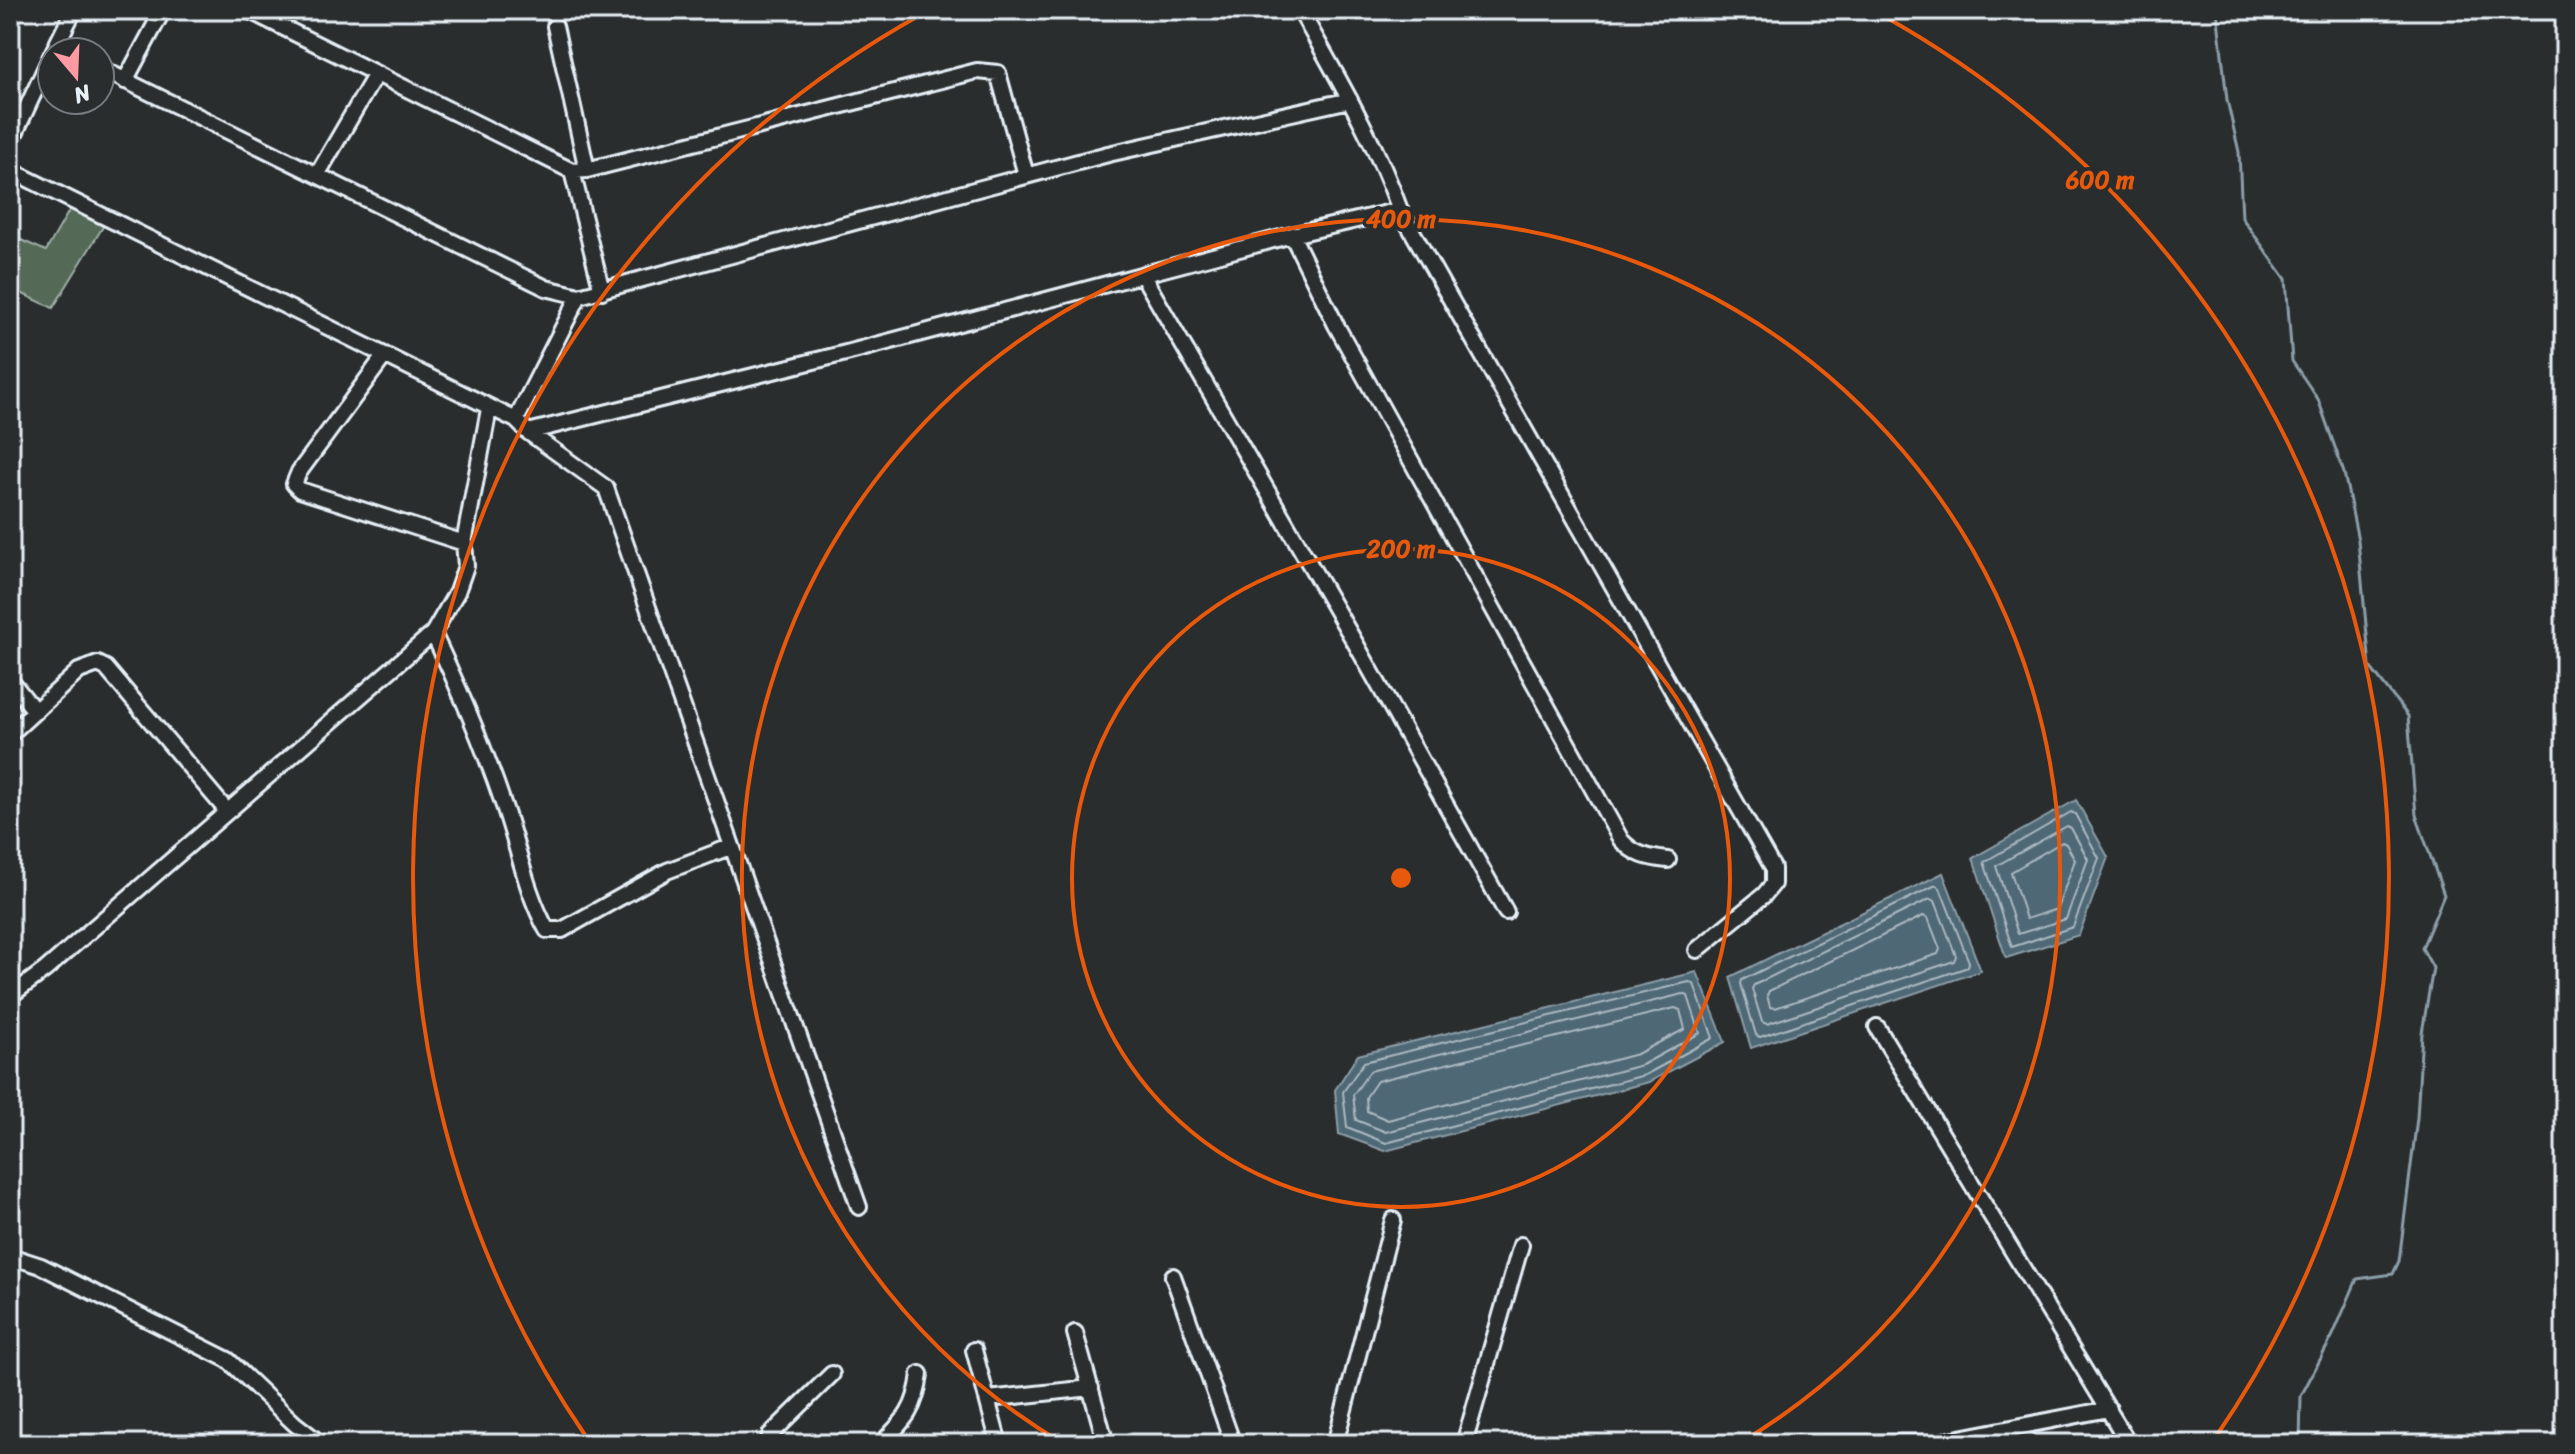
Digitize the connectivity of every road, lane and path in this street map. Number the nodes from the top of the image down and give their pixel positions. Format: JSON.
{"nodes":[{"id":1,"x":74,"y":10,"type":"edge"},
{"id":2,"x":163,"y":10,"type":"edge"},
{"id":3,"x":248,"y":10,"type":"edge"},
{"id":4,"x":1300,"y":10,"type":"edge"},
{"id":5,"x":555,"y":26,"type":"dead end"},
{"id":6,"x":63,"y":36,"type":"edge"},
{"id":7,"x":376,"y":74,"type":"junction"},
{"id":8,"x":116,"y":76,"type":"edge"},
{"id":9,"x":125,"y":81,"type":"junction"},
{"id":10,"x":36,"y":93,"type":"edge"},
{"id":11,"x":1350,"y":100,"type":"junction"},
{"id":12,"x":10,"y":144,"type":"edge"},
{"id":13,"x":10,"y":170,"type":"edge"},
{"id":14,"x":579,"y":171,"type":"junction"},
{"id":15,"x":317,"y":175,"type":"junction"},
{"id":16,"x":1026,"y":175,"type":"junction"},
{"id":17,"x":1400,"y":210,"type":"junction"},
{"id":18,"x":1292,"y":235,"type":"junction"},
{"id":19,"x":1143,"y":276,"type":"junction"},
{"id":20,"x":602,"y":291,"type":"junction"},
{"id":21,"x":579,"y":296,"type":"junction"},
{"id":22,"x":385,"y":355,"type":"junction"},
{"id":23,"x":489,"y":409,"type":"junction"},
{"id":24,"x":516,"y":420,"type":"junction"},
{"id":25,"x":528,"y":432,"type":"junction"},
{"id":26,"x":464,"y":543,"type":"junction"},
{"id":27,"x":433,"y":633,"type":"junction"},
{"id":28,"x":10,"y":680,"type":"edge"},
{"id":29,"x":35,"y":711,"type":"junction"},
{"id":30,"x":10,"y":734,"type":"edge"},
{"id":31,"x":227,"y":811,"type":"junction"},
{"id":32,"x":730,"y":847,"type":"junction"},
{"id":33,"x":1668,"y":860,"type":"dead end"},
{"id":34,"x":1506,"y":912,"type":"dead end"},
{"id":35,"x":1697,"y":950,"type":"dead end"},
{"id":36,"x":10,"y":996,"type":"edge"},
{"id":37,"x":1877,"y":1027,"type":"dead end"},
{"id":38,"x":859,"y":1207,"type":"dead end"},
{"id":39,"x":1393,"y":1220,"type":"dead end"},
{"id":40,"x":1521,"y":1245,"type":"dead end"},
{"id":41,"x":10,"y":1256,"type":"edge"},
{"id":42,"x":1173,"y":1276,"type":"dead end"},
{"id":43,"x":1075,"y":1333,"type":"dead end"},
{"id":44,"x":974,"y":1350,"type":"dead end"},
{"id":45,"x":832,"y":1374,"type":"dead end"},
{"id":46,"x":920,"y":1374,"type":"dead end"},
{"id":47,"x":1091,"y":1388,"type":"junction"},
{"id":48,"x":988,"y":1399,"type":"junction"},
{"id":49,"x":2109,"y":1409,"type":"junction"},
{"id":50,"x":321,"y":1444,"type":"edge"},
{"id":51,"x":768,"y":1444,"type":"edge"},
{"id":52,"x":881,"y":1444,"type":"edge"},
{"id":53,"x":999,"y":1444,"type":"edge"},
{"id":54,"x":1106,"y":1444,"type":"edge"},
{"id":55,"x":1233,"y":1444,"type":"edge"},
{"id":56,"x":1335,"y":1444,"type":"edge"},
{"id":57,"x":1464,"y":1444,"type":"edge"},
{"id":58,"x":1793,"y":1444,"type":"edge"},
{"id":59,"x":2129,"y":1444,"type":"edge"}],
"edges":[{"from":1,"to":6,"type":"street"},
{"from":2,"to":9,"type":"street"},
{"from":3,"to":7,"type":"street"},
{"from":4,"to":11,"type":"street"},
{"from":5,"to":14,"type":"street"},
{"from":7,"to":14,"type":"street"},
{"from":7,"to":15,"type":"street"},
{"from":8,"to":9,"type":"street"},
{"from":9,"to":15,"type":"street"},
{"from":10,"to":12,"type":"street"},
{"from":11,"to":16,"type":"street"},
{"from":11,"to":17,"type":"street"},
{"from":13,"to":22,"type":"street"},
{"from":14,"to":16,"type":"street"},
{"from":14,"to":20,"type":"street"},
{"from":15,"to":21,"type":"street"},
{"from":16,"to":20,"type":"street"},
{"from":17,"to":18,"type":"street"},
{"from":17,"to":35,"type":"street"},
{"from":18,"to":19,"type":"street"},
{"from":18,"to":33,"type":"street"},
{"from":19,"to":25,"type":"street"},
{"from":19,"to":34,"type":"street"},
{"from":20,"to":21,"type":"street"},
{"from":21,"to":24,"type":"street"},
{"from":22,"to":23,"type":"street"},
{"from":22,"to":26,"type":"street"},
{"from":23,"to":24,"type":"street"},
{"from":23,"to":26,"type":"street"},
{"from":24,"to":25,"type":"street"},
{"from":25,"to":32,"type":"street"},
{"from":26,"to":27,"type":"street"},
{"from":27,"to":31,"type":"street"},
{"from":27,"to":32,"type":"street"},
{"from":28,"to":29,"type":"street"},
{"from":29,"to":30,"type":"street"},
{"from":29,"to":31,"type":"street"},
{"from":31,"to":36,"type":"street"},
{"from":32,"to":38,"type":"street"},
{"from":37,"to":49,"type":"street"},
{"from":39,"to":56,"type":"street"},
{"from":40,"to":57,"type":"street"},
{"from":41,"to":50,"type":"street"},
{"from":42,"to":55,"type":"street"},
{"from":43,"to":47,"type":"street"},
{"from":44,"to":48,"type":"street"},
{"from":45,"to":51,"type":"street"},
{"from":46,"to":52,"type":"street"},
{"from":47,"to":48,"type":"street"},
{"from":47,"to":54,"type":"street"},
{"from":48,"to":53,"type":"street"},
{"from":49,"to":58,"type":"street"},
{"from":49,"to":59,"type":"street"}]}
